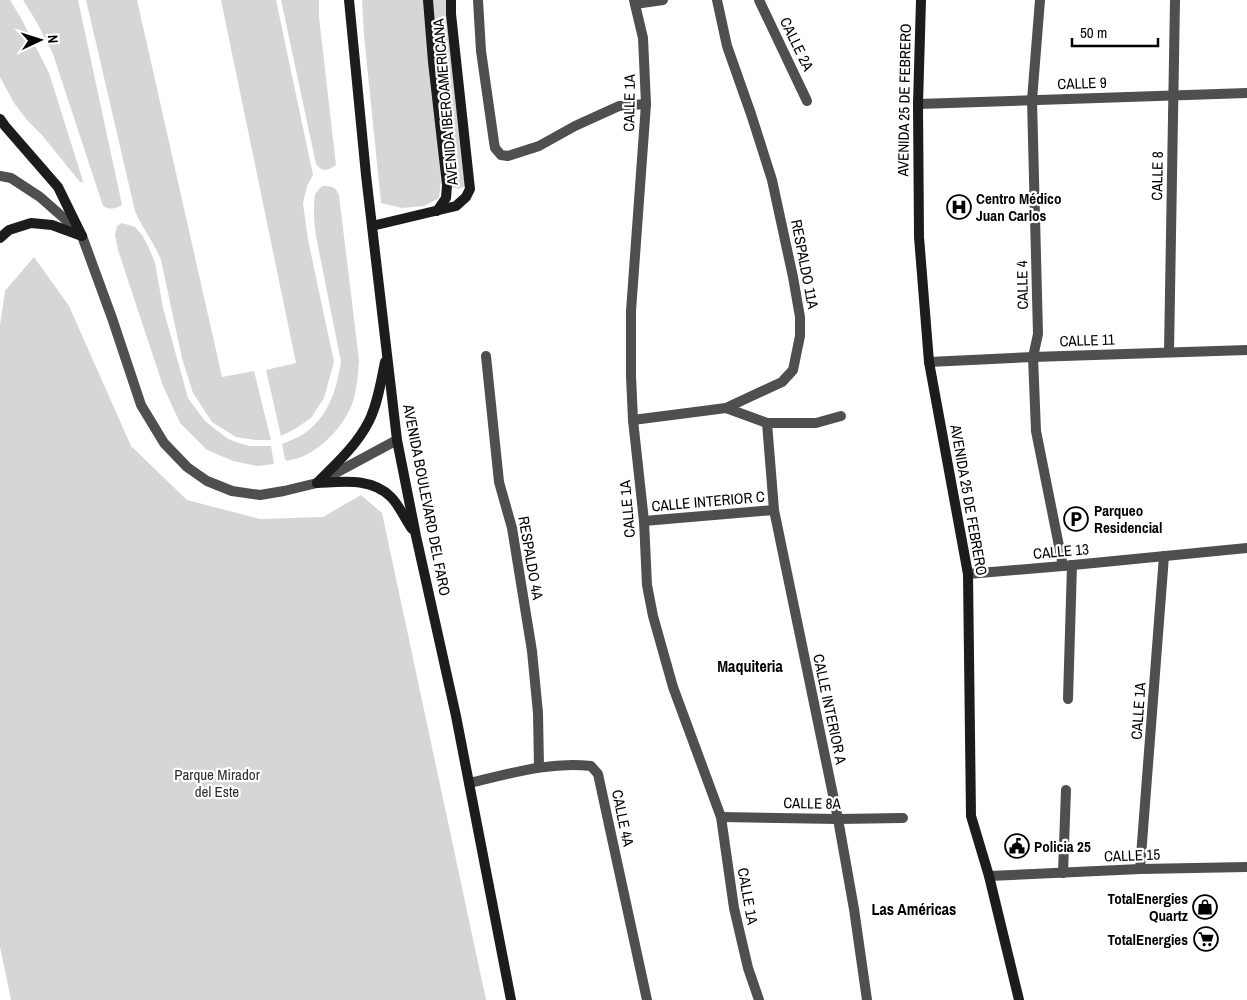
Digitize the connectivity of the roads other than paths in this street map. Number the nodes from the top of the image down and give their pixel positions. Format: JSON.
{"nodes":[{"id":1,"x":348,"y":0,"type":"edge"},
{"id":2,"x":428,"y":0,"type":"edge"},
{"id":3,"x":451,"y":0,"type":"edge"},
{"id":4,"x":478,"y":0,"type":"edge"},
{"id":5,"x":663,"y":0,"type":"edge"},
{"id":6,"x":717,"y":0,"type":"edge"},
{"id":7,"x":759,"y":0,"type":"edge"},
{"id":8,"x":921,"y":0,"type":"edge"},
{"id":9,"x":1040,"y":0,"type":"edge"},
{"id":10,"x":1175,"y":0,"type":"edge"},
{"id":11,"x":635,"y":2,"type":"edge"},
{"id":12,"x":1247,"y":92,"type":"edge"},
{"id":13,"x":1174,"y":95,"type":"junction"},
{"id":14,"x":1032,"y":100,"type":"junction"},
{"id":15,"x":808,"y":101,"type":"dead end"},
{"id":16,"x":646,"y":104,"type":"junction"},
{"id":17,"x":918,"y":104,"type":"junction"},
{"id":18,"x":0,"y":119,"type":"edge"},
{"id":19,"x":0,"y":176,"type":"edge"},
{"id":20,"x":437,"y":211,"type":"junction"},
{"id":21,"x":372,"y":226,"type":"junction"},
{"id":22,"x":82,"y":236,"type":"junction"},
{"id":23,"x":0,"y":238,"type":"edge"},
{"id":24,"x":1247,"y":350,"type":"edge"},
{"id":25,"x":1169,"y":352,"type":"junction"},
{"id":26,"x":387,"y":353,"type":"junction"},
{"id":27,"x":486,"y":356,"type":"dead end"},
{"id":28,"x":1033,"y":357,"type":"junction"},
{"id":29,"x":929,"y":362,"type":"junction"},
{"id":30,"x":726,"y":408,"type":"junction"},
{"id":31,"x":841,"y":416,"type":"dead end"},
{"id":32,"x":633,"y":420,"type":"junction"},
{"id":33,"x":767,"y":423,"type":"junction"},
{"id":34,"x":397,"y":440,"type":"junction"},
{"id":35,"x":317,"y":483,"type":"junction"},
{"id":36,"x":774,"y":510,"type":"junction"},
{"id":37,"x":644,"y":521,"type":"junction"},
{"id":38,"x":416,"y":536,"type":"junction"},
{"id":39,"x":1247,"y":548,"type":"edge"},
{"id":40,"x":1164,"y":556,"type":"junction"},
{"id":41,"x":1067,"y":566,"type":"junction"},
{"id":42,"x":968,"y":574,"type":"junction"},
{"id":43,"x":1068,"y":699,"type":"dead end"},
{"id":44,"x":539,"y":767,"type":"junction"},
{"id":45,"x":469,"y":783,"type":"junction"},
{"id":46,"x":1066,"y":790,"type":"dead end"},
{"id":47,"x":721,"y":816,"type":"junction"},
{"id":48,"x":903,"y":818,"type":"dead end"},
{"id":49,"x":838,"y":819,"type":"junction"},
{"id":50,"x":1247,"y":867,"type":"edge"},
{"id":51,"x":1140,"y":869,"type":"junction"},
{"id":52,"x":1063,"y":873,"type":"junction"},
{"id":53,"x":989,"y":876,"type":"junction"},
{"id":54,"x":511,"y":1000,"type":"edge"},
{"id":55,"x":647,"y":1000,"type":"edge"},
{"id":56,"x":759,"y":1000,"type":"edge"},
{"id":57,"x":868,"y":1000,"type":"edge"},
{"id":58,"x":1019,"y":1000,"type":"edge"}],
"edges":[{"from":1,"to":21,"type":"street","name":"AVENIDA BOULEVARD DEL FARO"},
{"from":2,"to":20,"type":"street","name":"AVENIDA IBEROAMERICANA"},
{"from":3,"to":20,"type":"street","name":"AVENIDA IBEROAMERICANA"},
{"from":4,"to":16,"type":"street"},
{"from":5,"to":11,"type":"street"},
{"from":6,"to":30,"type":"street","name":"RESPALDO 11A"},
{"from":7,"to":15,"type":"street","name":"CALLE 2A"},
{"from":8,"to":17,"type":"street","name":"AVENIDA 25 DE FEBRERO"},
{"from":9,"to":14,"type":"street","name":"CALLE 4"},
{"from":10,"to":13,"type":"street","name":"CALLE 8"},
{"from":11,"to":16,"type":"street","name":"CALLE 1A"},
{"from":12,"to":13,"type":"street","name":"CALLE 9"},
{"from":13,"to":14,"type":"street","name":"CALLE 9"},
{"from":13,"to":25,"type":"street","name":"CALLE 8"},
{"from":14,"to":17,"type":"street","name":"CALLE 9"},
{"from":14,"to":28,"type":"street","name":"CALLE 4"},
{"from":16,"to":32,"type":"street","name":"CALLE 1A"},
{"from":17,"to":29,"type":"street","name":"AVENIDA 25 DE FEBRERO"},
{"from":18,"to":22,"type":"street"},
{"from":19,"to":22,"type":"street"},
{"from":20,"to":21,"type":"street","name":"AVENIDA IBEROAMERICANA"},
{"from":21,"to":26,"type":"street","name":"AVENIDA BOULEVARD DEL FARO"},
{"from":22,"to":23,"type":"street"},
{"from":22,"to":35,"type":"street"},
{"from":24,"to":25,"type":"street","name":"CALLE 11"},
{"from":25,"to":28,"type":"street","name":"CALLE 11"},
{"from":26,"to":34,"type":"street","name":"AVENIDA BOULEVARD DEL FARO"},
{"from":26,"to":35,"type":"street"},
{"from":27,"to":44,"type":"street","name":"RESPALDO 4A"},
{"from":28,"to":29,"type":"street","name":"CALLE 11"},
{"from":28,"to":41,"type":"street","name":"CALLE 4"},
{"from":29,"to":42,"type":"street","name":"AVENIDA 25 DE FEBRERO"},
{"from":30,"to":32,"type":"street","name":"RESPALDO 11A"},
{"from":30,"to":33,"type":"street"},
{"from":31,"to":33,"type":"street"},
{"from":32,"to":37,"type":"street","name":"CALLE 1A"},
{"from":33,"to":36,"type":"street","name":"CALLE INTERIOR A"},
{"from":34,"to":35,"type":"street"},
{"from":34,"to":38,"type":"street","name":"AVENIDA BOULEVARD DEL FARO"},
{"from":35,"to":38,"type":"street"},
{"from":36,"to":37,"type":"street","name":"CALLE INTERIOR C"},
{"from":36,"to":49,"type":"street","name":"CALLE INTERIOR A"},
{"from":37,"to":47,"type":"street","name":"CALLE 1A"},
{"from":38,"to":45,"type":"street","name":"AVENIDA BOULEVARD DEL FARO"},
{"from":39,"to":40,"type":"street","name":"CALLE 13"},
{"from":40,"to":41,"type":"street","name":"CALLE 13"},
{"from":40,"to":51,"type":"street","name":"CALLE 1A"},
{"from":41,"to":42,"type":"street","name":"CALLE 13"},
{"from":41,"to":43,"type":"street","name":"CALLE 4"},
{"from":42,"to":53,"type":"street","name":"AVENIDA 25 DE FEBRERO"},
{"from":44,"to":45,"type":"street","name":"CALLE 4A"},
{"from":44,"to":55,"type":"street","name":"CALLE 4A"},
{"from":45,"to":54,"type":"street","name":"AVENIDA BOULEVARD DEL FARO"},
{"from":46,"to":52,"type":"street"},
{"from":47,"to":49,"type":"street","name":"CALLE 8A"},
{"from":47,"to":56,"type":"street","name":"CALLE 1A"},
{"from":48,"to":49,"type":"street","name":"CALLE 8A"},
{"from":49,"to":57,"type":"street","name":"CALLE INTERIOR A"},
{"from":50,"to":51,"type":"street","name":"CALLE 15"},
{"from":51,"to":52,"type":"street","name":"CALLE 15"},
{"from":52,"to":53,"type":"street","name":"CALLE 15"},
{"from":53,"to":58,"type":"street","name":"AVENIDA 25 DE FEBRERO"}]}
